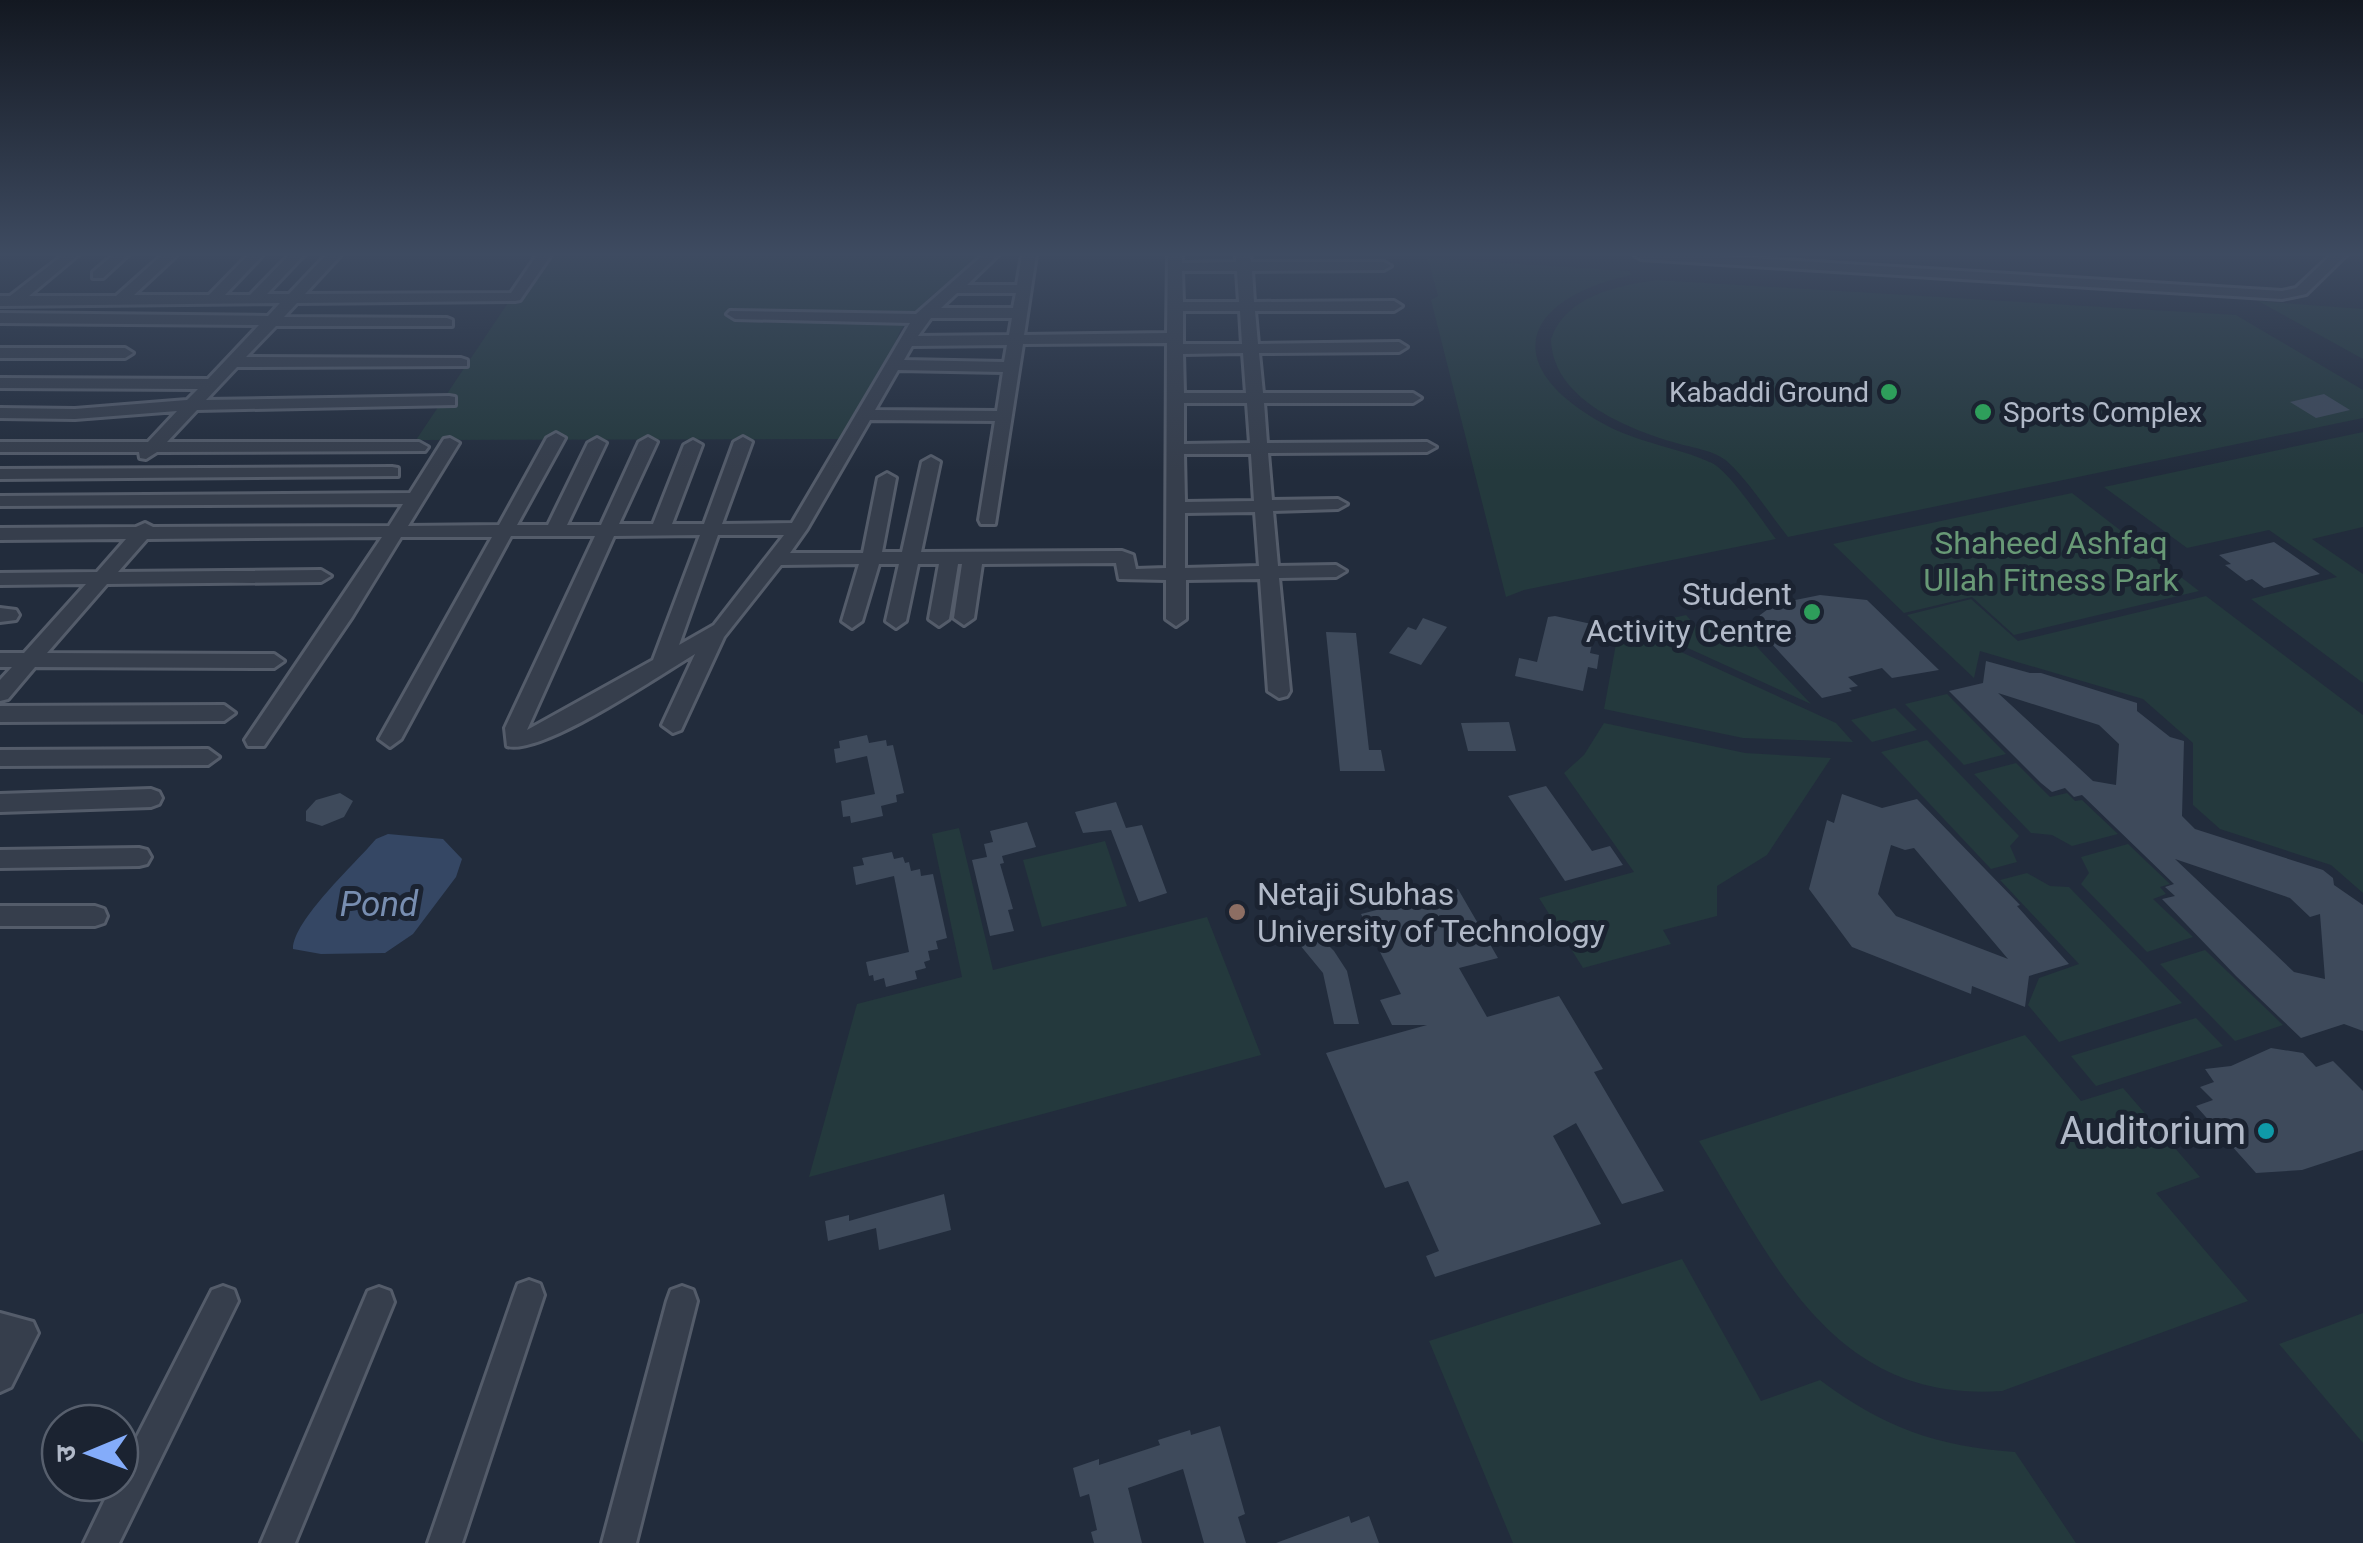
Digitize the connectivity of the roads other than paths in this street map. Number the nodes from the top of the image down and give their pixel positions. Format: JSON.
{"nodes":[{"id":1,"x":28,"y":327,"type":"edge"},
{"id":2,"x":54,"y":327,"type":"edge"},
{"id":3,"x":103,"y":327,"type":"edge"},
{"id":4,"x":266,"y":327,"type":"edge"},
{"id":5,"x":916,"y":327,"type":"edge"},
{"id":6,"x":1018,"y":327,"type":"edge"},
{"id":7,"x":1175,"y":327,"type":"edge"},
{"id":8,"x":1250,"y":327,"type":"edge"},
{"id":9,"x":0,"y":330,"type":"edge"},
{"id":10,"x":149,"y":330,"type":"dead end"},
{"id":11,"x":1016,"y":340,"type":"junction"},
{"id":12,"x":906,"y":341,"type":"junction"},
{"id":13,"x":1175,"y":344,"type":"junction"},
{"id":14,"x":1399,"y":347,"type":"dead end"},
{"id":15,"x":1252,"y":348,"type":"junction"},
{"id":16,"x":57,"y":353,"type":"junction"},
{"id":17,"x":0,"y":354,"type":"edge"},
{"id":18,"x":23,"y":354,"type":"junction"},
{"id":19,"x":125,"y":354,"type":"dead end"},
{"id":20,"x":233,"y":362,"type":"junction"},
{"id":21,"x":461,"y":362,"type":"dead end"},
{"id":22,"x":891,"y":365,"type":"junction"},
{"id":23,"x":1012,"y":367,"type":"junction"},
{"id":24,"x":0,"y":373,"type":"edge"},
{"id":25,"x":0,"y":383,"type":"edge"},
{"id":26,"x":26,"y":383,"type":"junction"},
{"id":27,"x":212,"y":384,"type":"junction"},
{"id":28,"x":1258,"y":397,"type":"junction"},
{"id":29,"x":1175,"y":398,"type":"junction"},
{"id":30,"x":1412,"y":398,"type":"dead end"},
{"id":31,"x":448,"y":400,"type":"dead end"},
{"id":32,"x":193,"y":405,"type":"junction"},
{"id":33,"x":0,"y":413,"type":"edge"},
{"id":34,"x":862,"y":415,"type":"junction"},
{"id":35,"x":1003,"y":416,"type":"junction"},
{"id":36,"x":556,"y":438,"type":"dead end"},
{"id":37,"x":648,"y":442,"type":"dead end"},
{"id":38,"x":743,"y":442,"type":"dead end"},
{"id":39,"x":450,"y":443,"type":"dead end"},
{"id":40,"x":597,"y":443,"type":"dead end"},
{"id":41,"x":693,"y":445,"type":"dead end"},
{"id":42,"x":0,"y":447,"type":"edge"},
{"id":43,"x":153,"y":447,"type":"junction"},
{"id":44,"x":1427,"y":447,"type":"dead end"},
{"id":45,"x":419,"y":448,"type":"dead end"},
{"id":46,"x":1261,"y":448,"type":"junction"},
{"id":47,"x":1176,"y":449,"type":"junction"},
{"id":48,"x":931,"y":462,"type":"dead end"},
{"id":49,"x":392,"y":472,"type":"dead end"},
{"id":50,"x":0,"y":474,"type":"edge"},
{"id":51,"x":127,"y":474,"type":"junction"},
{"id":52,"x":887,"y":478,"type":"dead end"},
{"id":53,"x":1,"y":498,"type":"edge"},
{"id":54,"x":416,"y":498,"type":"junction"},
{"id":55,"x":104,"y":499,"type":"junction"},
{"id":56,"x":170,"y":499,"type":"junction"},
{"id":57,"x":1338,"y":504,"type":"dead end"},
{"id":58,"x":1264,"y":506,"type":"junction"},
{"id":59,"x":1176,"y":508,"type":"junction"},
{"id":60,"x":988,"y":520,"type":"dead end"},
{"id":61,"x":798,"y":529,"type":"junction"},
{"id":62,"x":502,"y":530,"type":"junction"},
{"id":63,"x":555,"y":530,"type":"junction"},
{"id":64,"x":606,"y":530,"type":"junction"},
{"id":65,"x":660,"y":530,"type":"junction"},
{"id":66,"x":711,"y":530,"type":"junction"},
{"id":67,"x":397,"y":531,"type":"junction"},
{"id":68,"x":72,"y":533,"type":"junction"},
{"id":69,"x":142,"y":533,"type":"junction"},
{"id":70,"x":0,"y":534,"type":"edge"},
{"id":71,"x":950,"y":557,"type":"junction"},
{"id":72,"x":973,"y":557,"type":"junction"},
{"id":73,"x":870,"y":558,"type":"junction"},
{"id":74,"x":909,"y":558,"type":"junction"},
{"id":75,"x":775,"y":560,"type":"junction"},
{"id":76,"x":1336,"y":570,"type":"dead end"},
{"id":77,"x":1268,"y":572,"type":"junction"},
{"id":78,"x":1176,"y":574,"type":"junction"},
{"id":79,"x":321,"y":576,"type":"dead end"},
{"id":80,"x":103,"y":578,"type":"junction"},
{"id":81,"x":0,"y":579,"type":"edge"},
{"id":82,"x":964,"y":618,"type":"dead end"},
{"id":83,"x":1176,"y":618,"type":"dead end"},
{"id":84,"x":939,"y":620,"type":"dead end"},
{"id":85,"x":852,"y":621,"type":"dead end"},
{"id":86,"x":896,"y":621,"type":"dead end"},
{"id":87,"x":714,"y":636,"type":"junction"},
{"id":88,"x":32,"y":659,"type":"junction"},
{"id":89,"x":0,"y":660,"type":"edge"},
{"id":90,"x":274,"y":660,"type":"dead end"},
{"id":91,"x":661,"y":667,"type":"junction"},
{"id":92,"x":1278,"y":690,"type":"dead end"},
{"id":93,"x":0,"y":694,"type":"edge"},
{"id":94,"x":224,"y":713,"type":"dead end"},
{"id":95,"x":0,"y":714,"type":"edge"},
{"id":96,"x":672,"y":725,"type":"dead end"},
{"id":97,"x":390,"y":739,"type":"dead end"},
{"id":98,"x":256,"y":740,"type":"dead end"},
{"id":99,"x":208,"y":757,"type":"dead end"},
{"id":100,"x":0,"y":758,"type":"edge"},
{"id":101,"x":152,"y":798,"type":"dead end"},
{"id":102,"x":0,"y":803,"type":"edge"},
{"id":103,"x":139,"y":858,"type":"dead end"},
{"id":104,"x":0,"y":859,"type":"edge"},
{"id":105,"x":0,"y":916,"type":"edge"},
{"id":106,"x":95,"y":916,"type":"dead end"},
{"id":107,"x":529,"y":1295,"type":"dead end"},
{"id":108,"x":223,"y":1301,"type":"dead end"},
{"id":109,"x":682,"y":1301,"type":"dead end"},
{"id":110,"x":379,"y":1302,"type":"dead end"},
{"id":111,"x":0,"y":1330,"type":"edge"},
{"id":112,"x":0,"y":1376,"type":"edge"},
{"id":113,"x":100,"y":1543,"type":"edge"},
{"id":114,"x":278,"y":1543,"type":"edge"},
{"id":115,"x":445,"y":1543,"type":"edge"},
{"id":116,"x":619,"y":1543,"type":"edge"}],
"edges":[{"from":1,"to":9,"type":"street"},
{"from":2,"to":18,"type":"street"},
{"from":3,"to":10,"type":"street"},
{"from":4,"to":20,"type":"street"},
{"from":5,"to":12,"type":"street"},
{"from":6,"to":11,"type":"street"},
{"from":7,"to":13,"type":"street"},
{"from":8,"to":15,"type":"street"},
{"from":11,"to":12,"type":"street"},
{"from":11,"to":13,"type":"street"},
{"from":11,"to":23,"type":"street"},
{"from":12,"to":22,"type":"street"},
{"from":13,"to":15,"type":"street"},
{"from":13,"to":29,"type":"street"},
{"from":14,"to":15,"type":"street"},
{"from":15,"to":28,"type":"street"},
{"from":16,"to":18,"type":"street"},
{"from":16,"to":19,"type":"street"},
{"from":16,"to":26,"type":"street"},
{"from":17,"to":18,"type":"street"},
{"from":18,"to":24,"type":"street"},
{"from":20,"to":21,"type":"street"},
{"from":20,"to":27,"type":"street"},
{"from":22,"to":23,"type":"street"},
{"from":22,"to":34,"type":"street"},
{"from":23,"to":35,"type":"street"},
{"from":25,"to":26,"type":"street"},
{"from":26,"to":27,"type":"street"},
{"from":27,"to":32,"type":"street"},
{"from":28,"to":29,"type":"street"},
{"from":28,"to":30,"type":"street"},
{"from":28,"to":46,"type":"street"},
{"from":29,"to":47,"type":"street"},
{"from":31,"to":32,"type":"street"},
{"from":32,"to":33,"type":"street"},
{"from":32,"to":43,"type":"street"},
{"from":34,"to":35,"type":"street"},
{"from":34,"to":61,"type":"street"},
{"from":35,"to":60,"type":"street"},
{"from":36,"to":62,"type":"street"},
{"from":37,"to":64,"type":"street"},
{"from":38,"to":66,"type":"street"},
{"from":39,"to":54,"type":"street"},
{"from":40,"to":63,"type":"street"},
{"from":41,"to":65,"type":"street"},
{"from":42,"to":43,"type":"street"},
{"from":43,"to":45,"type":"street"},
{"from":43,"to":51,"type":"street"},
{"from":44,"to":46,"type":"street"},
{"from":46,"to":47,"type":"street"},
{"from":46,"to":58,"type":"street"},
{"from":47,"to":59,"type":"street"},
{"from":48,"to":74,"type":"street"},
{"from":49,"to":51,"type":"street"},
{"from":50,"to":51,"type":"street"},
{"from":51,"to":55,"type":"street"},
{"from":52,"to":73,"type":"street"},
{"from":53,"to":55,"type":"street"},
{"from":54,"to":56,"type":"street"},
{"from":54,"to":67,"type":"street"},
{"from":55,"to":56,"type":"street"},
{"from":55,"to":68,"type":"street"},
{"from":56,"to":69,"type":"street"},
{"from":57,"to":58,"type":"street"},
{"from":58,"to":59,"type":"street"},
{"from":58,"to":77,"type":"street"},
{"from":59,"to":78,"type":"street"},
{"from":61,"to":66,"type":"street"},
{"from":61,"to":75,"type":"street"},
{"from":62,"to":63,"type":"street"},
{"from":62,"to":67,"type":"street"},
{"from":62,"to":97,"type":"street"},
{"from":63,"to":64,"type":"street"},
{"from":64,"to":65,"type":"street"},
{"from":64,"to":91,"type":"street"},
{"from":65,"to":66,"type":"street"},
{"from":66,"to":91,"type":"street"},
{"from":67,"to":69,"type":"street"},
{"from":67,"to":98,"type":"street"},
{"from":68,"to":69,"type":"street"},
{"from":68,"to":70,"type":"street"},
{"from":69,"to":80,"type":"street"},
{"from":71,"to":72,"type":"street"},
{"from":71,"to":74,"type":"street"},
{"from":71,"to":84,"type":"street"},
{"from":72,"to":78,"type":"street"},
{"from":72,"to":82,"type":"street"},
{"from":73,"to":74,"type":"street"},
{"from":73,"to":75,"type":"street"},
{"from":73,"to":85,"type":"street"},
{"from":74,"to":86,"type":"street"},
{"from":75,"to":87,"type":"street"},
{"from":76,"to":77,"type":"street"},
{"from":77,"to":78,"type":"street"},
{"from":77,"to":92,"type":"street"},
{"from":78,"to":83,"type":"street"},
{"from":79,"to":80,"type":"street"},
{"from":80,"to":81,"type":"street"},
{"from":80,"to":88,"type":"street"},
{"from":87,"to":91,"type":"street"},
{"from":87,"to":96,"type":"street"},
{"from":88,"to":89,"type":"street"},
{"from":88,"to":90,"type":"street"},
{"from":88,"to":93,"type":"street"},
{"from":94,"to":95,"type":"street"},
{"from":99,"to":100,"type":"street"},
{"from":101,"to":102,"type":"street"},
{"from":103,"to":104,"type":"street"},
{"from":105,"to":106,"type":"street"},
{"from":107,"to":115,"type":"street"},
{"from":108,"to":113,"type":"street"},
{"from":109,"to":116,"type":"street"},
{"from":110,"to":114,"type":"street"},
{"from":111,"to":112,"type":"street"}]}
